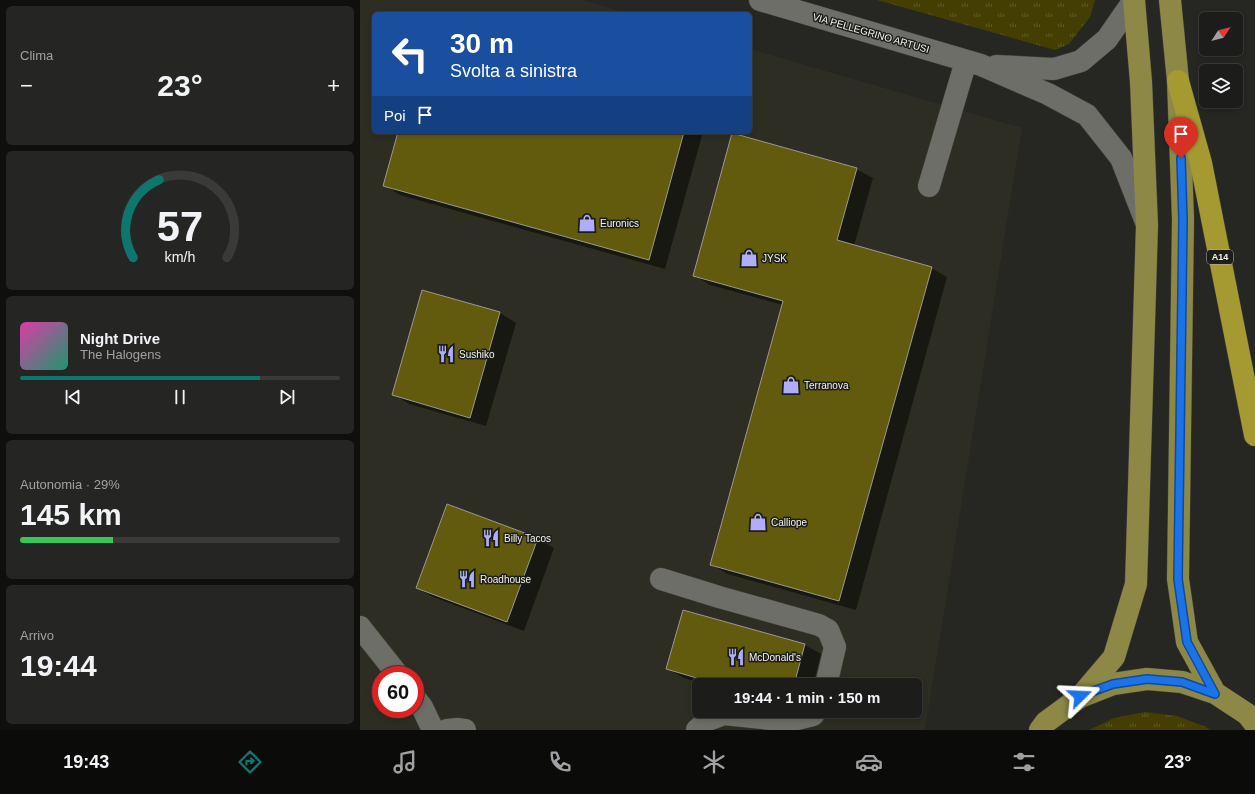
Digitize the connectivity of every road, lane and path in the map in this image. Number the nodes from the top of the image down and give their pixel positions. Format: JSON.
{"nodes":[{"id":1,"x":760,"y":0,"type":"edge"},
{"id":2,"x":1134,"y":0,"type":"edge"},
{"id":3,"x":1170,"y":0,"type":"edge"},
{"id":4,"x":973,"y":63,"type":"junction"},
{"id":5,"x":1178,"y":81,"type":"junction"},
{"id":6,"x":930,"y":186,"type":"dead end"},
{"id":7,"x":1147,"y":225,"type":"junction"},
{"id":8,"x":1255,"y":435,"type":"edge"},
{"id":9,"x":661,"y":578,"type":"dead end"},
{"id":10,"x":360,"y":627,"type":"edge"},
{"id":11,"x":391,"y":666,"type":"edge"},
{"id":12,"x":828,"y":678,"type":"edge"},
{"id":13,"x":1215,"y":694,"type":"junction"},
{"id":14,"x":1080,"y":696,"type":"junction"},
{"id":15,"x":424,"y":711,"type":"edge"},
{"id":16,"x":713,"y":718,"type":"edge"},
{"id":17,"x":761,"y":718,"type":"edge"},
{"id":18,"x":801,"y":718,"type":"edge"},
{"id":19,"x":1255,"y":724,"type":"edge"},
{"id":20,"x":433,"y":730,"type":"edge"},
{"id":21,"x":447,"y":730,"type":"edge"},
{"id":22,"x":464,"y":730,"type":"edge"},
{"id":23,"x":697,"y":730,"type":"edge"},
{"id":24,"x":1040,"y":730,"type":"edge"}],
"edges":[{"from":1,"to":4,"type":"street","name":"VIA PELLEGRINO ARTUSI"},
{"from":2,"to":4,"type":"street"},
{"from":2,"to":7,"type":"main road"},
{"from":3,"to":5,"type":"main road"},
{"from":4,"to":6,"type":"street"},
{"from":4,"to":7,"type":"street"},
{"from":5,"to":8,"type":"highway","number":"A14"},
{"from":5,"to":13,"type":"main road"},
{"from":7,"to":14,"type":"main road"},
{"from":9,"to":12,"type":"street"},
{"from":10,"to":11,"type":"street"},
{"from":13,"to":14,"type":"main road"},
{"from":13,"to":19,"type":"main road"},
{"from":14,"to":24,"type":"main road"},
{"from":15,"to":20,"type":"street"},
{"from":16,"to":23,"type":"street"},
{"from":17,"to":18,"type":"street"},
{"from":21,"to":22,"type":"street"}]}
